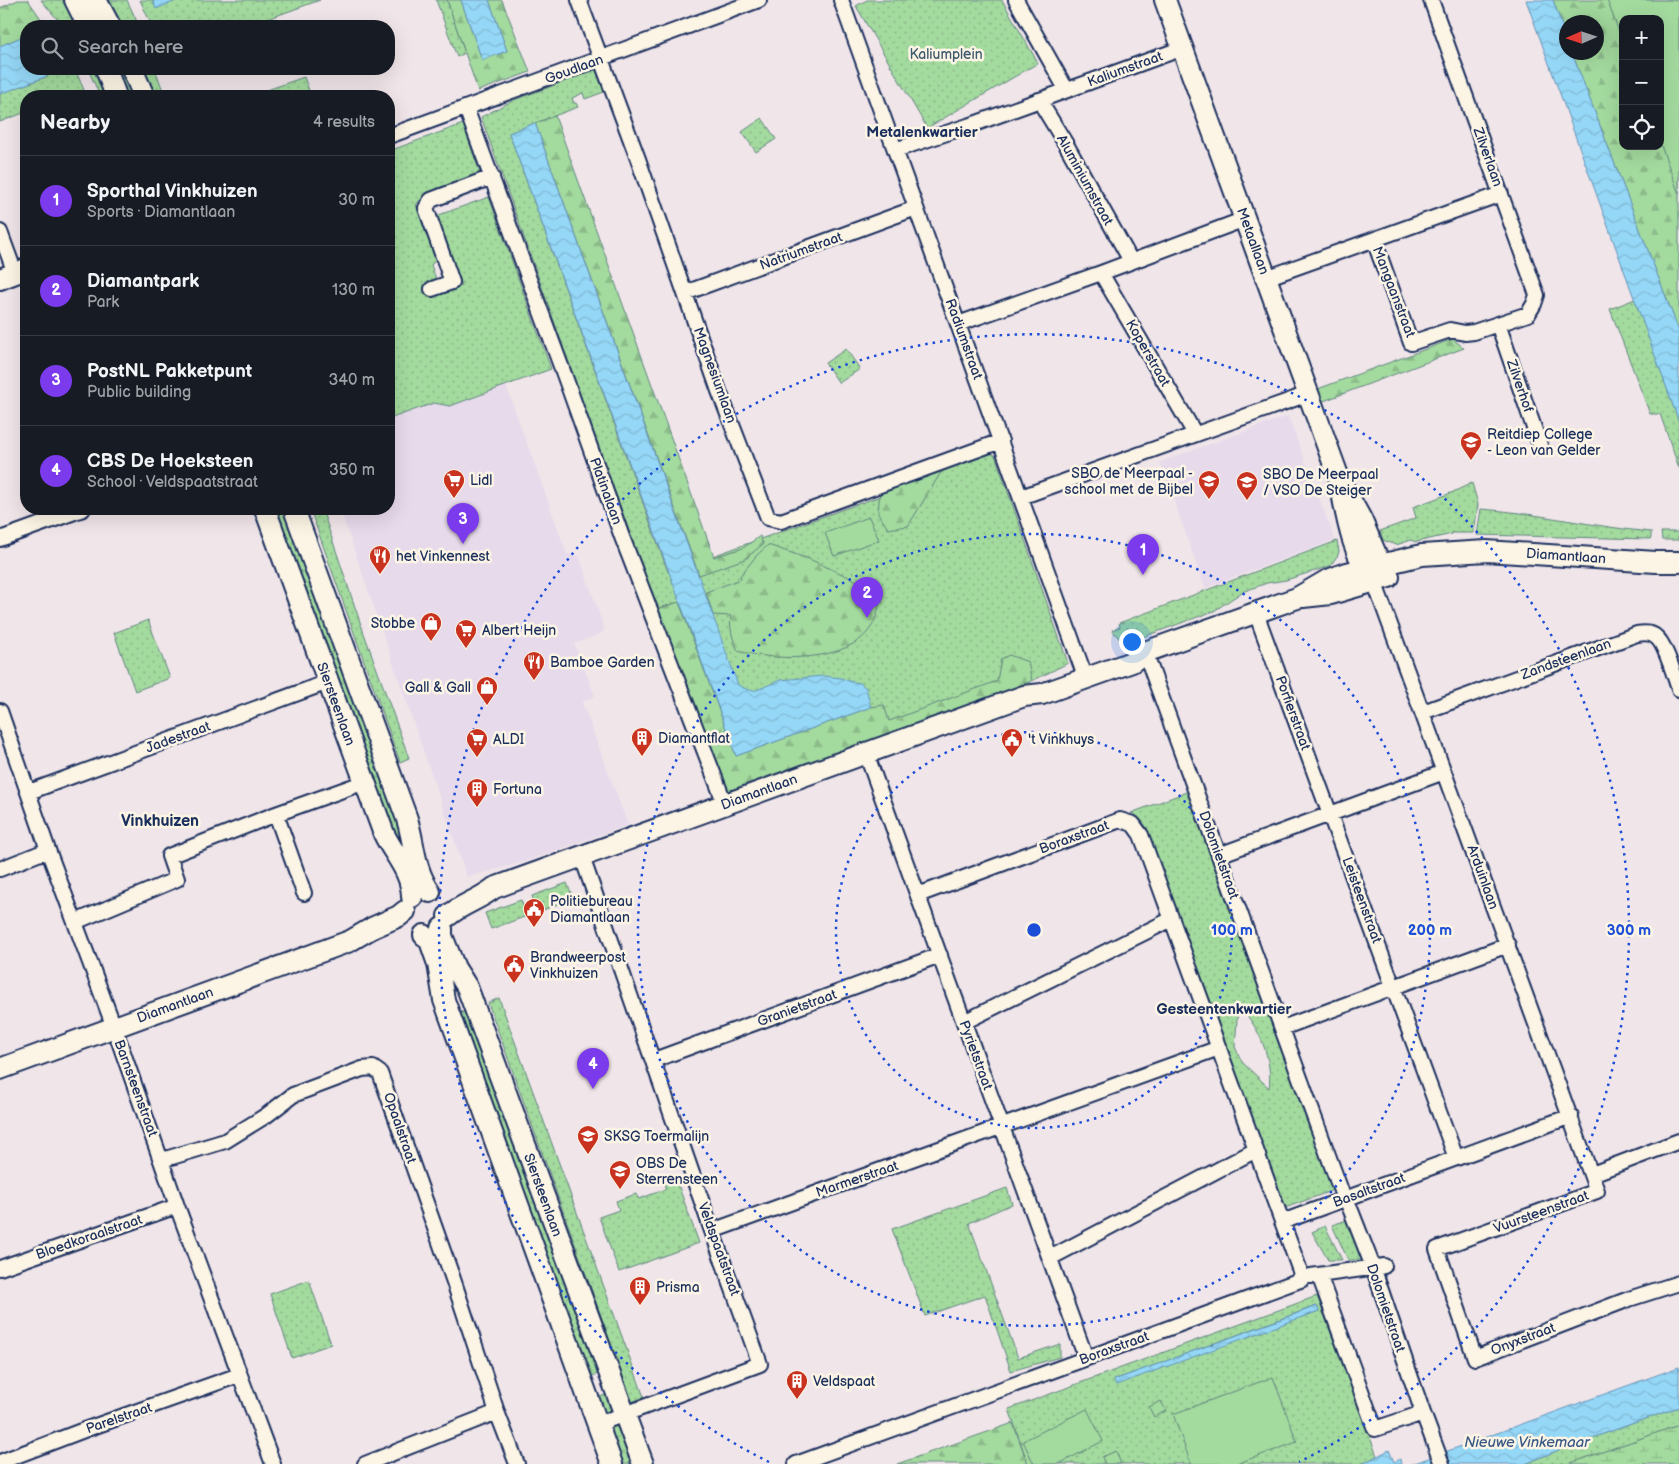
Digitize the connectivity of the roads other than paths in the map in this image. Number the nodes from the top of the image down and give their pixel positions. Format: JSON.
{"nodes":[{"id":1,"x":75,"y":0,"type":"edge"},
{"id":2,"x":96,"y":0,"type":"edge"},
{"id":3,"x":579,"y":0,"type":"edge"},
{"id":4,"x":759,"y":0,"type":"edge"},
{"id":5,"x":841,"y":0,"type":"edge"},
{"id":6,"x":1016,"y":0,"type":"edge"},
{"id":7,"x":1165,"y":0,"type":"edge"},
{"id":8,"x":1431,"y":0,"type":"edge"},
{"id":9,"x":85,"y":20,"type":"edge"},
{"id":10,"x":107,"y":20,"type":"edge"},
{"id":11,"x":1183,"y":48,"type":"junction"},
{"id":12,"x":600,"y":59,"type":"junction"},
{"id":13,"x":108,"y":75,"type":"edge"},
{"id":14,"x":135,"y":75,"type":"edge"},
{"id":15,"x":1066,"y":89,"type":"junction"},
{"id":16,"x":114,"y":90,"type":"edge"},
{"id":17,"x":141,"y":90,"type":"edge"},
{"id":18,"x":1039,"y":100,"type":"junction"},
{"id":19,"x":466,"y":108,"type":"junction"},
{"id":20,"x":395,"y":134,"type":"edge"},
{"id":21,"x":895,"y":150,"type":"junction"},
{"id":22,"x":492,"y":177,"type":"junction"},
{"id":23,"x":1501,"y":194,"type":"junction"},
{"id":24,"x":916,"y":208,"type":"junction"},
{"id":25,"x":1245,"y":219,"type":"junction"},
{"id":26,"x":0,"y":232,"type":"edge"},
{"id":27,"x":1374,"y":240,"type":"junction"},
{"id":28,"x":1131,"y":261,"type":"junction"},
{"id":29,"x":14,"y":273,"type":"edge"},
{"id":30,"x":1101,"y":273,"type":"junction"},
{"id":31,"x":1266,"y":278,"type":"junction"},
{"id":32,"x":432,"y":289,"type":"dead end"},
{"id":33,"x":685,"y":293,"type":"junction"},
{"id":34,"x":1528,"y":314,"type":"joint"},
{"id":35,"x":958,"y":324,"type":"junction"},
{"id":36,"x":1498,"y":324,"type":"junction"},
{"id":37,"x":1308,"y":394,"type":"junction"},
{"id":38,"x":1195,"y":434,"type":"junction"},
{"id":39,"x":1001,"y":442,"type":"junction"},
{"id":40,"x":1541,"y":448,"type":"dead end"},
{"id":41,"x":1021,"y":497,"type":"junction"},
{"id":42,"x":66,"y":515,"type":"edge"},
{"id":43,"x":267,"y":515,"type":"edge"},
{"id":44,"x":296,"y":515,"type":"edge"},
{"id":45,"x":0,"y":539,"type":"edge"},
{"id":46,"x":1679,"y":562,"type":"edge"},
{"id":47,"x":1373,"y":572,"type":"junction"},
{"id":48,"x":1256,"y":613,"type":"junction"},
{"id":49,"x":1145,"y":652,"type":"junction"},
{"id":50,"x":1084,"y":674,"type":"junction"},
{"id":51,"x":328,"y":682,"type":"junction"},
{"id":52,"x":1679,"y":690,"type":"edge"},
{"id":53,"x":0,"y":711,"type":"edge"},
{"id":54,"x":1422,"y":712,"type":"junction"},
{"id":55,"x":866,"y":753,"type":"junction"},
{"id":56,"x":1444,"y":772,"type":"junction"},
{"id":57,"x":365,"y":782,"type":"junction"},
{"id":58,"x":29,"y":792,"type":"junction"},
{"id":59,"x":726,"y":804,"type":"junction"},
{"id":60,"x":276,"y":814,"type":"junction"},
{"id":61,"x":1330,"y":814,"type":"junction"},
{"id":62,"x":48,"y":850,"type":"junction"},
{"id":63,"x":1219,"y":855,"type":"junction"},
{"id":64,"x":582,"y":857,"type":"junction"},
{"id":65,"x":0,"y":869,"type":"edge"},
{"id":66,"x":304,"y":893,"type":"dead end"},
{"id":67,"x":918,"y":895,"type":"junction"},
{"id":68,"x":427,"y":913,"type":"junction"},
{"id":69,"x":1172,"y":920,"type":"junction"},
{"id":70,"x":75,"y":922,"type":"junction"},
{"id":71,"x":1508,"y":945,"type":"junction"},
{"id":72,"x":940,"y":955,"type":"junction"},
{"id":73,"x":1393,"y":987,"type":"junction"},
{"id":74,"x":964,"y":1022,"type":"junction"},
{"id":75,"x":114,"y":1027,"type":"junction"},
{"id":76,"x":1282,"y":1028,"type":"junction"},
{"id":77,"x":1219,"y":1048,"type":"junction"},
{"id":78,"x":654,"y":1060,"type":"junction"},
{"id":79,"x":0,"y":1069,"type":"edge"},
{"id":80,"x":1570,"y":1116,"type":"junction"},
{"id":81,"x":1002,"y":1128,"type":"junction"},
{"id":82,"x":1679,"y":1141,"type":"edge"},
{"id":83,"x":1256,"y":1150,"type":"junction"},
{"id":84,"x":1456,"y":1158,"type":"junction"},
{"id":85,"x":162,"y":1160,"type":"junction"},
{"id":86,"x":1592,"y":1174,"type":"junction"},
{"id":87,"x":1346,"y":1201,"type":"junction"},
{"id":88,"x":177,"y":1206,"type":"junction"},
{"id":89,"x":1282,"y":1222,"type":"junction"},
{"id":90,"x":712,"y":1231,"type":"junction"},
{"id":91,"x":1436,"y":1249,"type":"joint"},
{"id":92,"x":1050,"y":1258,"type":"junction"},
{"id":93,"x":1378,"y":1267,"type":"junction"},
{"id":94,"x":0,"y":1268,"type":"edge"},
{"id":95,"x":1679,"y":1282,"type":"edge"},
{"id":96,"x":1086,"y":1358,"type":"junction"},
{"id":97,"x":239,"y":1375,"type":"junction"},
{"id":98,"x":497,"y":1412,"type":"junction"},
{"id":99,"x":1423,"y":1412,"type":"junction"},
{"id":100,"x":624,"y":1416,"type":"junction"},
{"id":101,"x":598,"y":1424,"type":"junction"},
{"id":102,"x":1440,"y":1459,"type":"edge"},
{"id":103,"x":0,"y":1462,"type":"edge"},
{"id":104,"x":273,"y":1464,"type":"edge"},
{"id":105,"x":365,"y":1464,"type":"edge"},
{"id":106,"x":517,"y":1464,"type":"edge"},
{"id":107,"x":612,"y":1464,"type":"edge"},
{"id":108,"x":643,"y":1464,"type":"edge"},
{"id":109,"x":796,"y":1464,"type":"edge"}],
"edges":[{"from":1,"to":9,"type":"street"},
{"from":2,"to":10,"type":"street"},
{"from":3,"to":12,"type":"street","name":"Magnesiumlaan"},
{"from":4,"to":12,"type":"street","name":"Goudlaan"},
{"from":5,"to":21,"type":"street","name":"Radiumstraat"},
{"from":6,"to":15,"type":"street"},
{"from":7,"to":11,"type":"street","name":"Metaallaan"},
{"from":8,"to":23,"type":"street","name":"Zilverlaan"},
{"from":11,"to":15,"type":"street","name":"Kaliumstraat"},
{"from":11,"to":25,"type":"street","name":"Metaallaan"},
{"from":12,"to":19,"type":"street","name":"Goudlaan"},
{"from":12,"to":33,"type":"street","name":"Magnesiumlaan"},
{"from":13,"to":16,"type":"street"},
{"from":14,"to":17,"type":"street"},
{"from":15,"to":18,"type":"street","name":"Kaliumstraat"},
{"from":18,"to":21,"type":"street","name":"Kaliumstraat"},
{"from":18,"to":28,"type":"street","name":"Aluminiumstraat"},
{"from":19,"to":20,"type":"street","name":"Goudlaan"},
{"from":19,"to":22,"type":"street","name":"Platinalaan"},
{"from":21,"to":24,"type":"street","name":"Radiumstraat"},
{"from":22,"to":32,"type":"street"},
{"from":22,"to":59,"type":"street","name":"Platinalaan"},
{"from":23,"to":27,"type":"street","name":"Mangaanstraat"},
{"from":23,"to":34,"type":"street","name":"Zilverlaan"},
{"from":24,"to":33,"type":"street","name":"Natriumstraat"},
{"from":24,"to":35,"type":"street","name":"Radiumstraat"},
{"from":25,"to":28,"type":"street"},
{"from":25,"to":31,"type":"street","name":"Metaallaan"},
{"from":26,"to":29,"type":"street"},
{"from":27,"to":31,"type":"street","name":"Mangaanstraat"},
{"from":27,"to":36,"type":"street","name":"Mangaanstraat"},
{"from":28,"to":30,"type":"street"},
{"from":30,"to":35,"type":"street"},
{"from":30,"to":38,"type":"street","name":"Koperstraat"},
{"from":31,"to":37,"type":"street","name":"Metaallaan"},
{"from":33,"to":39,"type":"street","name":"Magnesiumlaan"},
{"from":34,"to":36,"type":"street","name":"Mangaanstraat"},
{"from":35,"to":39,"type":"street","name":"Radiumstraat"},
{"from":36,"to":40,"type":"street","name":"Zilverhof"},
{"from":37,"to":38,"type":"street"},
{"from":37,"to":47,"type":"street","name":"Metaallaan"},
{"from":38,"to":41,"type":"street"},
{"from":39,"to":41,"type":"street","name":"Radiumstraat"},
{"from":41,"to":50,"type":"street","name":"Radiumstraat"},
{"from":42,"to":45,"type":"street"},
{"from":43,"to":51,"type":"street","name":"Siersteenlaan"},
{"from":44,"to":68,"type":"street","name":"Siersteenlaan"},
{"from":46,"to":47,"type":"street","name":"Diamantlaan"},
{"from":47,"to":48,"type":"street","name":"Diamantlaan"},
{"from":47,"to":54,"type":"street","name":"Arduinlaan"},
{"from":48,"to":49,"type":"street","name":"Diamantlaan"},
{"from":48,"to":61,"type":"street","name":"Porfierstraat"},
{"from":49,"to":50,"type":"street","name":"Diamantlaan"},
{"from":49,"to":63,"type":"street","name":"Dolomietstraat"},
{"from":50,"to":55,"type":"street","name":"Diamantlaan"},
{"from":51,"to":57,"type":"street","name":"Siersteenlaan"},
{"from":51,"to":58,"type":"street","name":"Jadestraat"},
{"from":52,"to":54,"type":"street","name":"Zandsteenlaan"},
{"from":53,"to":58,"type":"street","name":"Barnsteenstraat"},
{"from":54,"to":56,"type":"street","name":"Arduinlaan"},
{"from":55,"to":59,"type":"street","name":"Diamantlaan"},
{"from":55,"to":67,"type":"street","name":"Pyrietstraat"},
{"from":56,"to":61,"type":"street"},
{"from":56,"to":71,"type":"street","name":"Arduinlaan"},
{"from":57,"to":60,"type":"street"},
{"from":57,"to":68,"type":"street","name":"Siersteenlaan"},
{"from":58,"to":62,"type":"street","name":"Barnsteenstraat"},
{"from":59,"to":64,"type":"street","name":"Diamantlaan"},
{"from":60,"to":66,"type":"street"},
{"from":60,"to":70,"type":"street"},
{"from":61,"to":63,"type":"street"},
{"from":61,"to":73,"type":"street","name":"Leisteenstraat"},
{"from":62,"to":65,"type":"street"},
{"from":62,"to":70,"type":"street","name":"Barnsteenstraat"},
{"from":63,"to":76,"type":"street","name":"Dolomietstraat"},
{"from":64,"to":68,"type":"street","name":"Diamantlaan"},
{"from":64,"to":78,"type":"street","name":"Veldspaatstraat"},
{"from":67,"to":69,"type":"street","name":"Boraxstraat"},
{"from":67,"to":72,"type":"street","name":"Pyrietstraat"},
{"from":68,"to":75,"type":"street","name":"Diamantlaan"},
{"from":68,"to":100,"type":"street","name":"Siersteenlaan"},
{"from":68,"to":101,"type":"street","name":"Siersteenlaan"},
{"from":69,"to":74,"type":"street"},
{"from":69,"to":77,"type":"street","name":"Boraxstraat"},
{"from":70,"to":75,"type":"street","name":"Barnsteenstraat"},
{"from":71,"to":73,"type":"street"},
{"from":71,"to":80,"type":"street","name":"Arduinlaan"},
{"from":72,"to":74,"type":"street","name":"Pyrietstraat"},
{"from":72,"to":78,"type":"street","name":"Granietstraat"},
{"from":73,"to":76,"type":"street"},
{"from":73,"to":84,"type":"street"},
{"from":74,"to":81,"type":"street","name":"Pyrietstraat"},
{"from":75,"to":79,"type":"street","name":"Diamantlaan"},
{"from":75,"to":85,"type":"street","name":"Barnsteenstraat"},
{"from":76,"to":87,"type":"street","name":"Dolomietstraat"},
{"from":77,"to":81,"type":"street"},
{"from":77,"to":83,"type":"street","name":"Boraxstraat"},
{"from":78,"to":90,"type":"street","name":"Veldspaatstraat"},
{"from":80,"to":84,"type":"street","name":"Basaltstraat"},
{"from":80,"to":86,"type":"street","name":"Arduinlaan"},
{"from":81,"to":90,"type":"street","name":"Marmerstraat"},
{"from":81,"to":92,"type":"street","name":"Pyrietstraat"},
{"from":82,"to":86,"type":"street","name":"Vuursteenstraat"},
{"from":83,"to":89,"type":"street","name":"Boraxstraat"},
{"from":83,"to":92,"type":"street"},
{"from":84,"to":87,"type":"street","name":"Basaltstraat"},
{"from":85,"to":88,"type":"street","name":"Barnsteenstraat"},
{"from":85,"to":98,"type":"street","name":"Opaalstraat"},
{"from":86,"to":91,"type":"street","name":"Vuursteenstraat"},
{"from":87,"to":89,"type":"street","name":"Basaltstraat"},
{"from":87,"to":93,"type":"street","name":"Dolomietstraat"},
{"from":88,"to":94,"type":"street","name":"Bloedkoraalstraat"},
{"from":88,"to":97,"type":"street","name":"Barnsteenstraat"},
{"from":89,"to":96,"type":"street","name":"Boraxstraat"},
{"from":90,"to":100,"type":"street","name":"Veldspaatstraat"},
{"from":91,"to":95,"type":"street","name":"Onyxstraat"},
{"from":92,"to":96,"type":"street","name":"Pyrietstraat"},
{"from":93,"to":99,"type":"street","name":"Dolomietstraat"},
{"from":93,"to":99,"type":"street"},
{"from":96,"to":109,"type":"street","name":"Boraxstraat"},
{"from":97,"to":103,"type":"street","name":"Parelstraat"},
{"from":97,"to":104,"type":"street","name":"Barnsteenstraat"},
{"from":98,"to":105,"type":"street"},
{"from":98,"to":106,"type":"street","name":"Opaalstraat"},
{"from":99,"to":102,"type":"street","name":"Dolomietstraat"},
{"from":100,"to":101,"type":"street","name":"Veldspaatstraat"},
{"from":100,"to":108,"type":"street","name":"Siersteenlaan"},
{"from":101,"to":107,"type":"street","name":"Siersteenlaan"}]}
